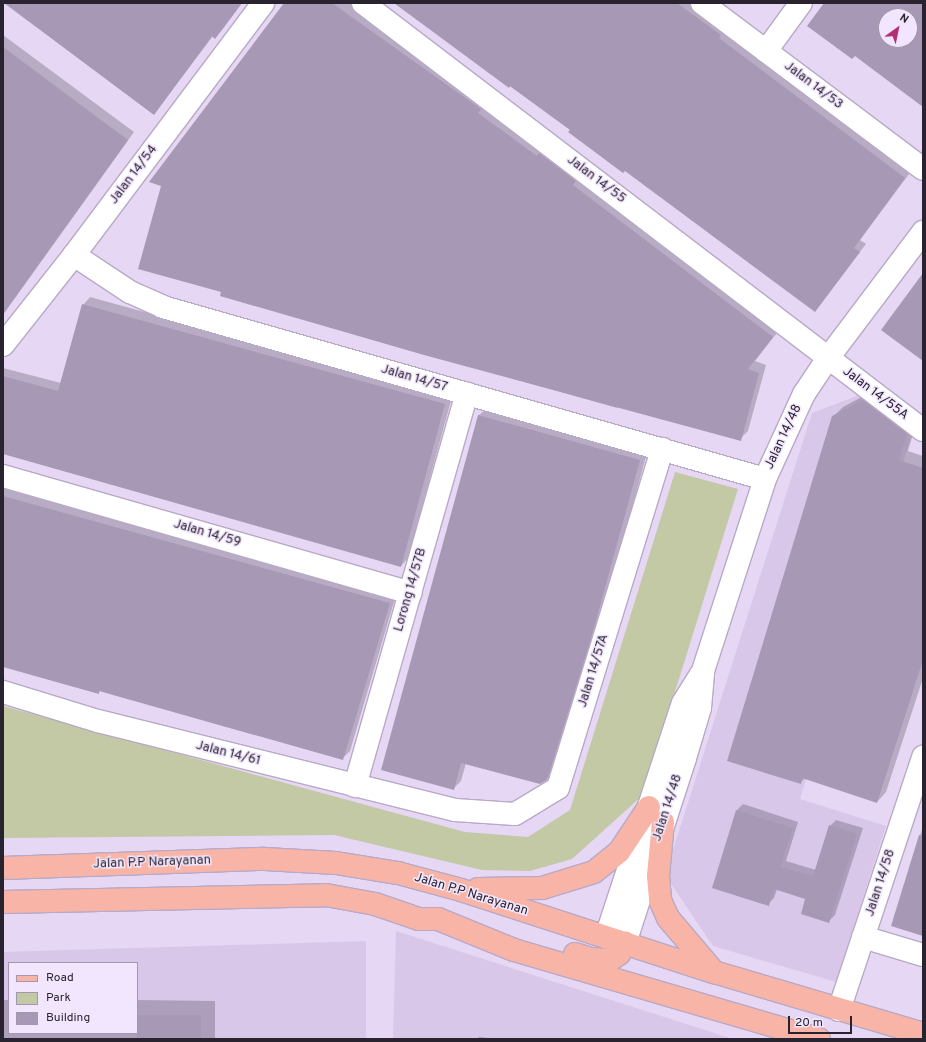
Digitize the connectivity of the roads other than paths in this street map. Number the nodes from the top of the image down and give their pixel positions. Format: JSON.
{"nodes":[{"id":1,"x":263,"y":3,"type":"edge"},
{"id":2,"x":364,"y":3,"type":"edge"},
{"id":3,"x":702,"y":3,"type":"edge"},
{"id":4,"x":801,"y":3,"type":"edge"},
{"id":5,"x":766,"y":51,"type":"junction"},
{"id":6,"x":923,"y":169,"type":"edge"},
{"id":7,"x":923,"y":232,"type":"edge"},
{"id":8,"x":74,"y":255,"type":"junction"},
{"id":9,"x":3,"y":345,"type":"edge"},
{"id":10,"x":828,"y":358,"type":"junction"},
{"id":11,"x":467,"y":394,"type":"junction"},
{"id":12,"x":923,"y":430,"type":"edge"},
{"id":13,"x":662,"y":449,"type":"junction"},
{"id":14,"x":3,"y":476,"type":"edge"},
{"id":15,"x":765,"y":479,"type":"junction"},
{"id":16,"x":410,"y":593,"type":"junction"},
{"id":17,"x":3,"y":692,"type":"edge"},
{"id":18,"x":923,"y":757,"type":"edge"},
{"id":19,"x":356,"y":786,"type":"junction"},
{"id":20,"x":455,"y":810,"type":"joint"},
{"id":21,"x":656,"y":815,"type":"junction"},
{"id":22,"x":3,"y":868,"type":"edge"},
{"id":23,"x":461,"y":890,"type":"junction"},
{"id":24,"x":3,"y":902,"type":"edge"},
{"id":25,"x":438,"y":919,"type":"junction"},
{"id":26,"x":863,"y":937,"type":"junction"},
{"id":27,"x":616,"y":940,"type":"junction"},
{"id":28,"x":923,"y":955,"type":"edge"},
{"id":29,"x":610,"y":960,"type":"junction"},
{"id":30,"x":714,"y":972,"type":"junction"},
{"id":31,"x":693,"y":1003,"type":"junction"},
{"id":32,"x":839,"y":1010,"type":"junction"},
{"id":33,"x":923,"y":1034,"type":"edge"},
{"id":34,"x":818,"y":1039,"type":"edge"}],
"edges":[{"from":1,"to":8,"type":"street","name":"Jalan 14/54"},
{"from":2,"to":10,"type":"street","name":"Jalan 14/55"},
{"from":3,"to":5,"type":"street","name":"Jalan 14/53"},
{"from":4,"to":5,"type":"street"},
{"from":5,"to":6,"type":"street","name":"Jalan 14/53"},
{"from":7,"to":10,"type":"street","name":"Jalan 14/48"},
{"from":8,"to":9,"type":"street","name":"Jalan 14/54"},
{"from":8,"to":11,"type":"street","name":"Jalan 14/57"},
{"from":10,"to":12,"type":"street","name":"Jalan 14/55A"},
{"from":10,"to":15,"type":"street","name":"Jalan 14/48"},
{"from":11,"to":13,"type":"street","name":"Jalan 14/57"},
{"from":11,"to":16,"type":"street","name":"Lorong 14/57B"},
{"from":13,"to":15,"type":"street","name":"Jalan 14/57"},
{"from":13,"to":20,"type":"street","name":"Jalan 14/57A"},
{"from":14,"to":16,"type":"street","name":"Jalan 14/59"},
{"from":15,"to":21,"type":"street","name":"Jalan 14/48"},
{"from":16,"to":19,"type":"street","name":"Lorong 14/57B"},
{"from":17,"to":19,"type":"street","name":"Jalan 14/61"},
{"from":18,"to":26,"type":"street","name":"Jalan 14/58"},
{"from":19,"to":20,"type":"street","name":"Jalan 14/61"},
{"from":21,"to":23,"type":"main road"},
{"from":21,"to":27,"type":"street","name":"Jalan 14/48"},
{"from":21,"to":30,"type":"main road"},
{"from":22,"to":23,"type":"main road","name":"Jalan P.P Narayanan"},
{"from":23,"to":27,"type":"main road","name":"Jalan P.P Narayanan"},
{"from":24,"to":25,"type":"main road"},
{"from":25,"to":29,"type":"main road"},
{"from":25,"to":31,"type":"main road"},
{"from":26,"to":28,"type":"street"},
{"from":26,"to":32,"type":"street","name":"Jalan 14/58"},
{"from":27,"to":29,"type":"main road"},
{"from":27,"to":30,"type":"main road","name":"Jalan P.P Narayanan"},
{"from":29,"to":31,"type":"main road"},
{"from":30,"to":32,"type":"main road","name":"Jalan P.P Narayanan"},
{"from":31,"to":34,"type":"main road"},
{"from":32,"to":33,"type":"main road","name":"Jalan P.P Narayanan"}]}
